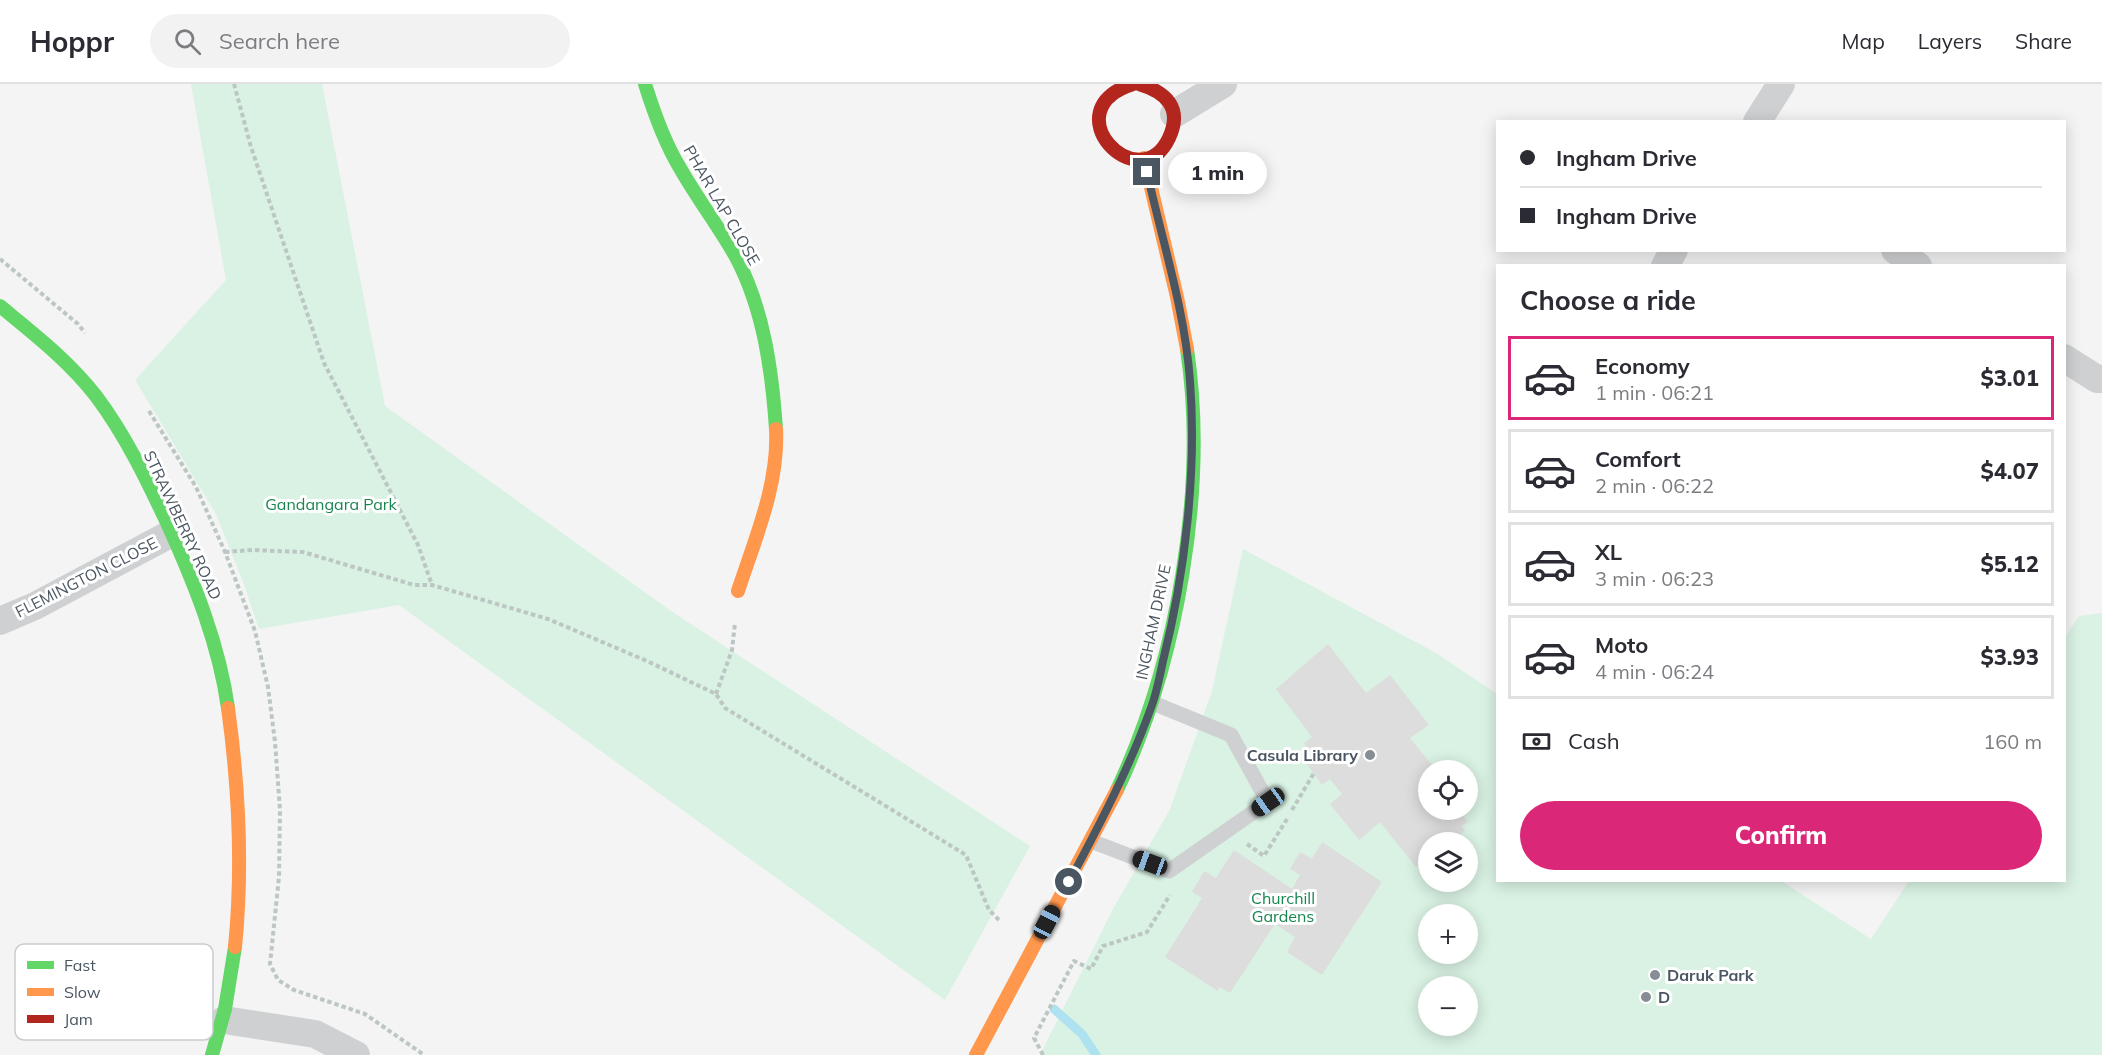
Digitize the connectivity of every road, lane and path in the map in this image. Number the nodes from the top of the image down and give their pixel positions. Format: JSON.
{"nodes":[{"id":1,"x":234,"y":84,"type":"edge"},
{"id":2,"x":645,"y":84,"type":"edge"},
{"id":3,"x":1133,"y":84,"type":"edge"},
{"id":4,"x":1138,"y":84,"type":"edge"},
{"id":5,"x":1223,"y":84,"type":"edge"},
{"id":6,"x":1781,"y":84,"type":"edge"},
{"id":7,"x":1114,"y":87,"type":"edge"},
{"id":8,"x":1174,"y":114,"type":"junction"},
{"id":9,"x":1758,"y":120,"type":"edge"},
{"id":10,"x":1144,"y":158,"type":"junction"},
{"id":11,"x":1898,"y":252,"type":"edge"},
{"id":12,"x":1915,"y":264,"type":"edge"},
{"id":13,"x":0,"y":306,"type":"edge"},
{"id":14,"x":2066,"y":359,"type":"edge"},
{"id":15,"x":2102,"y":379,"type":"edge"},
{"id":16,"x":172,"y":533,"type":"junction"},
{"id":17,"x":432,"y":585,"type":"junction"},
{"id":18,"x":738,"y":591,"type":"joint"},
{"id":19,"x":0,"y":621,"type":"edge"},
{"id":20,"x":716,"y":694,"type":"junction"},
{"id":21,"x":1153,"y":703,"type":"junction"},
{"id":22,"x":1091,"y":841,"type":"junction"},
{"id":23,"x":1000,"y":921,"type":"dead end"},
{"id":24,"x":1052,"y":1001,"type":"dead end"},
{"id":25,"x":224,"y":1020,"type":"junction"},
{"id":26,"x":212,"y":1055,"type":"edge"},
{"id":27,"x":356,"y":1055,"type":"edge"},
{"id":28,"x":424,"y":1055,"type":"edge"},
{"id":29,"x":976,"y":1055,"type":"edge"},
{"id":30,"x":1043,"y":1055,"type":"edge"}],
"edges":[{"from":1,"to":17,"type":"path"},
{"from":2,"to":18,"type":"street","name":"PHAR LAP CLOSE"},
{"from":3,"to":7,"type":"street"},
{"from":4,"to":8,"type":"street"},
{"from":5,"to":8,"type":"street"},
{"from":6,"to":9,"type":"street"},
{"from":7,"to":10,"type":"street"},
{"from":8,"to":10,"type":"street"},
{"from":10,"to":21,"type":"street","name":"INGHAM DRIVE"},
{"from":11,"to":12,"type":"street"},
{"from":13,"to":16,"type":"street","name":"STRAWBERRY ROAD"},
{"from":14,"to":15,"type":"street"},
{"from":16,"to":19,"type":"street","name":"FLEMINGTON CLOSE"},
{"from":16,"to":25,"type":"street","name":"STRAWBERRY ROAD"},
{"from":17,"to":20,"type":"path"},
{"from":17,"to":28,"type":"path"},
{"from":18,"to":20,"type":"path"},
{"from":20,"to":23,"type":"path"},
{"from":21,"to":22,"type":"street","name":"INGHAM DRIVE"},
{"from":21,"to":22,"type":"lane"},
{"from":22,"to":29,"type":"street","name":"INGHAM DRIVE"},
{"from":24,"to":30,"type":"path"},
{"from":25,"to":26,"type":"street","name":"STRAWBERRY ROAD"},
{"from":25,"to":27,"type":"street"}]}
